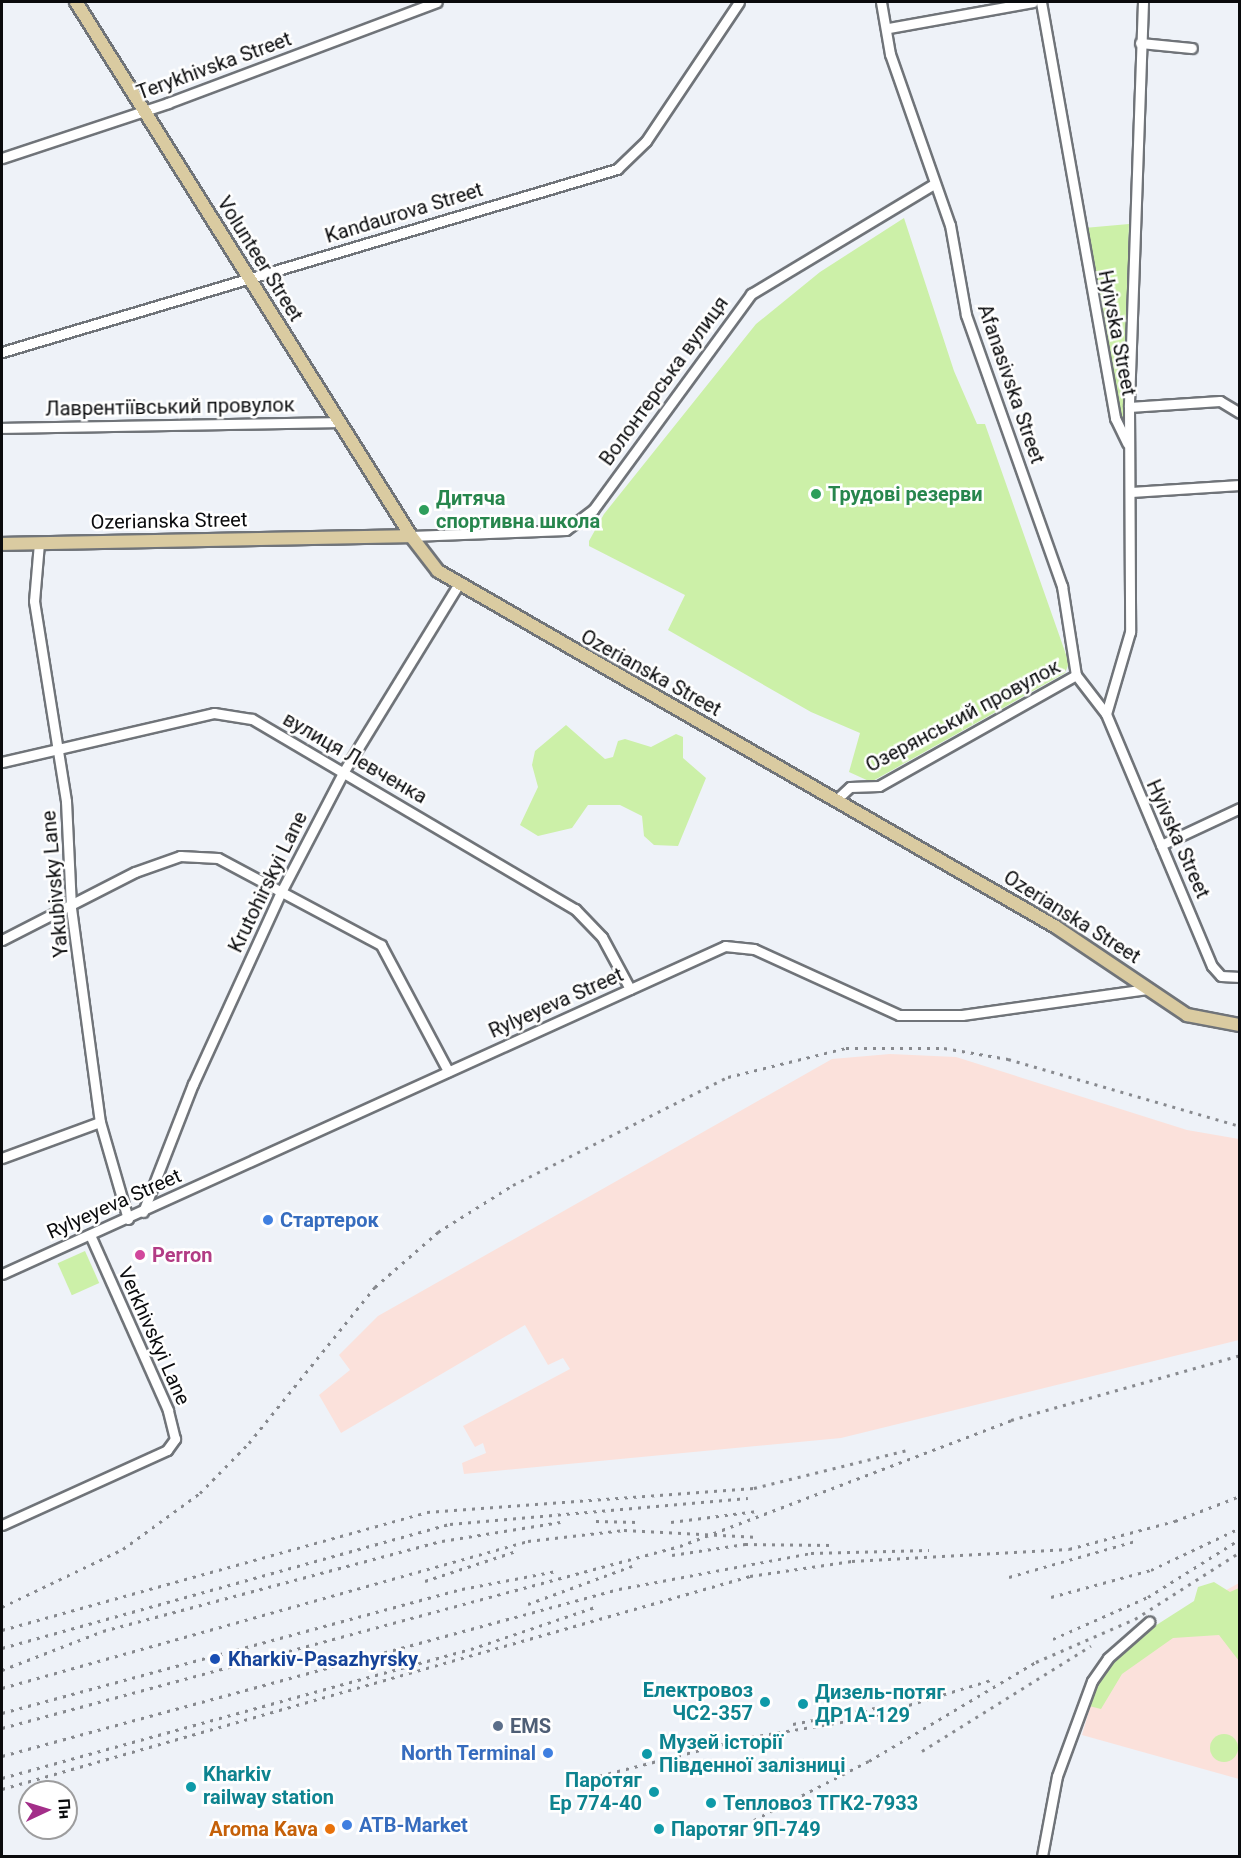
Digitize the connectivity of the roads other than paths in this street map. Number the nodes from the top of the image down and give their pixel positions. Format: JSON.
{"nodes":[{"id":1,"x":76,"y":2,"type":"edge"},
{"id":2,"x":437,"y":2,"type":"edge"},
{"id":3,"x":739,"y":2,"type":"edge"},
{"id":4,"x":881,"y":2,"type":"edge"},
{"id":5,"x":1033,"y":2,"type":"edge"},
{"id":6,"x":1041,"y":2,"type":"edge"},
{"id":7,"x":1143,"y":2,"type":"edge"},
{"id":8,"x":889,"y":28,"type":"junction"},
{"id":9,"x":1140,"y":43,"type":"junction"},
{"id":10,"x":1192,"y":48,"type":"dead end"},
{"id":11,"x":146,"y":110,"type":"junction"},
{"id":12,"x":2,"y":158,"type":"edge"},
{"id":13,"x":934,"y":184,"type":"junction"},
{"id":14,"x":249,"y":278,"type":"junction"},
{"id":15,"x":2,"y":352,"type":"edge"},
{"id":16,"x":1129,"y":407,"type":"junction"},
{"id":17,"x":1239,"y":413,"type":"edge"},
{"id":18,"x":339,"y":422,"type":"junction"},
{"id":19,"x":2,"y":428,"type":"edge"},
{"id":20,"x":1129,"y":445,"type":"junction"},
{"id":21,"x":1239,"y":485,"type":"edge"},
{"id":22,"x":1131,"y":492,"type":"junction"},
{"id":23,"x":411,"y":536,"type":"junction"},
{"id":24,"x":39,"y":543,"type":"junction"},
{"id":25,"x":2,"y":544,"type":"edge"},
{"id":26,"x":458,"y":585,"type":"junction"},
{"id":27,"x":1076,"y":675,"type":"junction"},
{"id":28,"x":1106,"y":714,"type":"junction"},
{"id":29,"x":58,"y":750,"type":"junction"},
{"id":30,"x":2,"y":762,"type":"edge"},
{"id":31,"x":344,"y":771,"type":"junction"},
{"id":32,"x":836,"y":800,"type":"junction"},
{"id":33,"x":1239,"y":808,"type":"edge"},
{"id":34,"x":1161,"y":845,"type":"junction"},
{"id":35,"x":281,"y":892,"type":"junction"},
{"id":36,"x":71,"y":908,"type":"junction"},
{"id":37,"x":2,"y":940,"type":"edge"},
{"id":38,"x":1239,"y":977,"type":"edge"},
{"id":39,"x":630,"y":989,"type":"junction"},
{"id":40,"x":1148,"y":989,"type":"junction"},
{"id":41,"x":1239,"y":1024,"type":"edge"},
{"id":42,"x":448,"y":1071,"type":"junction"},
{"id":43,"x":100,"y":1122,"type":"junction"},
{"id":44,"x":2,"y":1158,"type":"edge"},
{"id":45,"x":143,"y":1212,"type":"junction"},
{"id":46,"x":128,"y":1219,"type":"junction"},
{"id":47,"x":90,"y":1235,"type":"junction"},
{"id":48,"x":2,"y":1274,"type":"edge"},
{"id":49,"x":2,"y":1525,"type":"edge"},
{"id":50,"x":1149,"y":1622,"type":"dead end"},
{"id":51,"x":1042,"y":1857,"type":"edge"}],
"edges":[{"from":1,"to":11,"type":"main road","name":"Volunteer Street"},
{"from":2,"to":11,"type":"street","name":"Terykhivska Street"},
{"from":3,"to":14,"type":"street","name":"Kandaurova Street"},
{"from":4,"to":8,"type":"street","name":"Afanasivska Street"},
{"from":5,"to":8,"type":"street"},
{"from":6,"to":20,"type":"street","name":"Hyivska Street"},
{"from":7,"to":9,"type":"street","name":"Hyivska Street"},
{"from":8,"to":13,"type":"street","name":"Afanasivska Street"},
{"from":9,"to":10,"type":"street"},
{"from":9,"to":16,"type":"street","name":"Hyivska Street"},
{"from":11,"to":12,"type":"street","name":"Terykhivska Street"},
{"from":11,"to":14,"type":"main road","name":"Volunteer Street"},
{"from":13,"to":23,"type":"street","name":"Волонтерська вулиця"},
{"from":13,"to":27,"type":"street","name":"Afanasivska Street"},
{"from":14,"to":15,"type":"street","name":"Kandaurova Street"},
{"from":14,"to":18,"type":"main road","name":"Volunteer Street"},
{"from":16,"to":17,"type":"street"},
{"from":16,"to":20,"type":"street","name":"Hyivska Street"},
{"from":18,"to":19,"type":"street","name":"Лаврентіївський провулок"},
{"from":18,"to":23,"type":"main road","name":"Volunteer Street"},
{"from":20,"to":22,"type":"street","name":"Hyivska Street"},
{"from":21,"to":22,"type":"street"},
{"from":22,"to":28,"type":"street","name":"Hyivska Street"},
{"from":23,"to":24,"type":"main road","name":"Ozerianska Street"},
{"from":23,"to":26,"type":"main road","name":"Ozerianska Street"},
{"from":24,"to":25,"type":"main road","name":"Ozerianska Street"},
{"from":24,"to":29,"type":"street","name":"Yakubivsky Lane"},
{"from":26,"to":31,"type":"street","name":"Krutohirskyi Lane"},
{"from":26,"to":32,"type":"main road","name":"Ozerianska Street"},
{"from":27,"to":28,"type":"street","name":"Hyivska Street"},
{"from":27,"to":32,"type":"street","name":"Озерянський провулок"},
{"from":28,"to":34,"type":"street","name":"Hyivska Street"},
{"from":29,"to":30,"type":"street","name":"вулиця Левченка"},
{"from":29,"to":31,"type":"street","name":"вулиця Левченка"},
{"from":29,"to":36,"type":"street","name":"Yakubivsky Lane"},
{"from":31,"to":35,"type":"street","name":"Krutohirskyi Lane"},
{"from":31,"to":39,"type":"street","name":"вулиця Левченка"},
{"from":32,"to":40,"type":"main road","name":"Ozerianska Street"},
{"from":33,"to":34,"type":"street"},
{"from":34,"to":38,"type":"street","name":"Hyivska Street"},
{"from":35,"to":36,"type":"street"},
{"from":35,"to":42,"type":"street"},
{"from":35,"to":45,"type":"street","name":"Krutohirskyi Lane"},
{"from":36,"to":37,"type":"street"},
{"from":36,"to":43,"type":"street","name":"Yakubivsky Lane"},
{"from":39,"to":40,"type":"street","name":"Rylyeyeva Street"},
{"from":39,"to":42,"type":"street","name":"Rylyeyeva Street"},
{"from":40,"to":41,"type":"main road","name":"Ozerianska Street"},
{"from":42,"to":45,"type":"street","name":"Rylyeyeva Street"},
{"from":43,"to":44,"type":"street"},
{"from":43,"to":46,"type":"street","name":"Yakubivsky Lane"},
{"from":45,"to":46,"type":"street","name":"Rylyeyeva Street"},
{"from":46,"to":47,"type":"street","name":"Rylyeyeva Street"},
{"from":47,"to":48,"type":"street","name":"Rylyeyeva Street"},
{"from":47,"to":49,"type":"street","name":"Verkhivskyi Lane"},
{"from":50,"to":51,"type":"street"}]}
